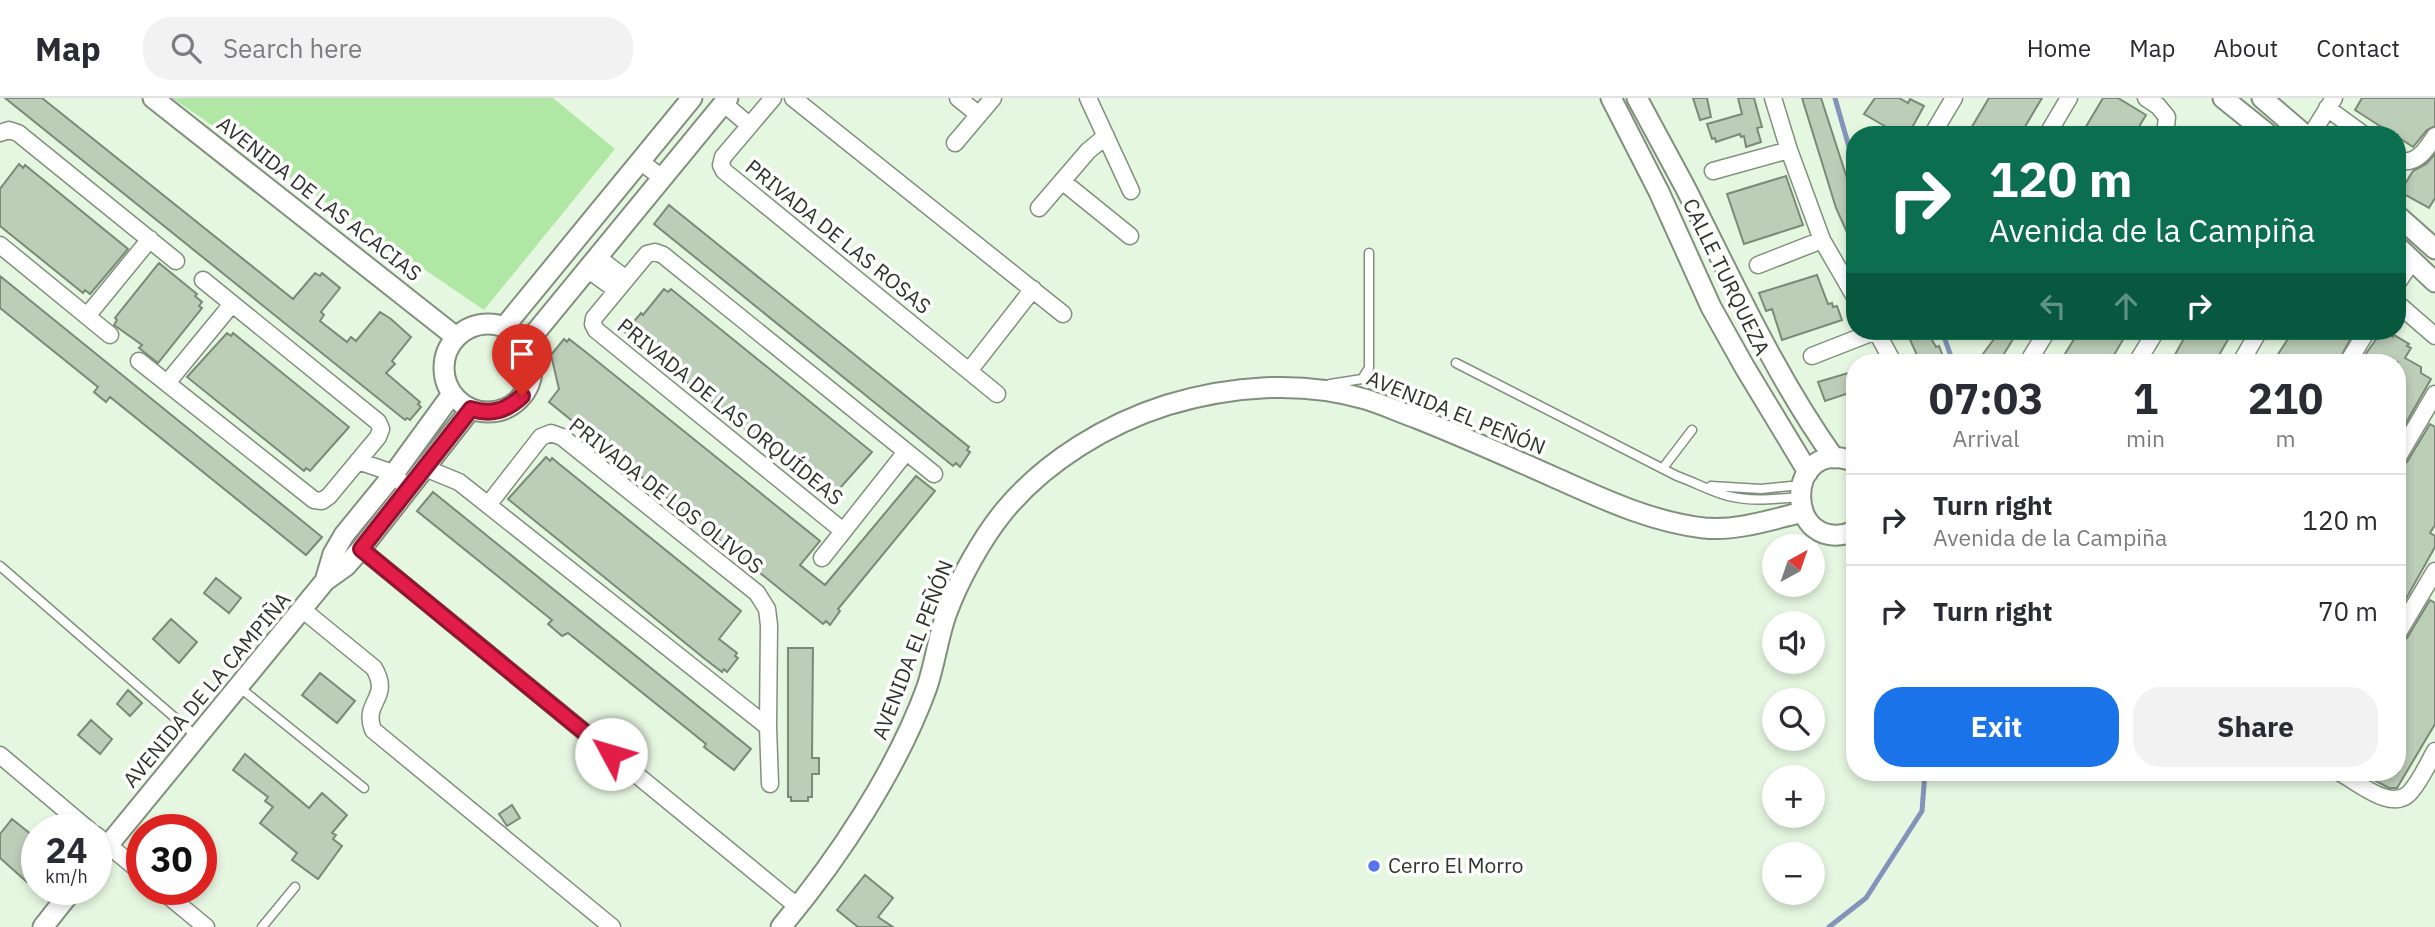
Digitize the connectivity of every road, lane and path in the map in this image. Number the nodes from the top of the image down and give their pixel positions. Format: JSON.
{"nodes":[{"id":1,"x":153,"y":98,"type":"edge"},
{"id":2,"x":692,"y":98,"type":"edge"},
{"id":3,"x":774,"y":98,"type":"edge"},
{"id":4,"x":793,"y":98,"type":"edge"},
{"id":5,"x":958,"y":98,"type":"edge"},
{"id":6,"x":993,"y":98,"type":"edge"},
{"id":7,"x":1088,"y":98,"type":"edge"},
{"id":8,"x":1611,"y":98,"type":"edge"},
{"id":9,"x":1637,"y":98,"type":"edge"},
{"id":10,"x":1773,"y":98,"type":"edge"},
{"id":11,"x":1954,"y":98,"type":"edge"},
{"id":12,"x":2069,"y":98,"type":"edge"},
{"id":13,"x":2146,"y":98,"type":"edge"},
{"id":14,"x":2223,"y":98,"type":"edge"},
{"id":15,"x":2262,"y":98,"type":"edge"},
{"id":16,"x":726,"y":101,"type":"edge"},
{"id":17,"x":2331,"y":103,"type":"edge"},
{"id":18,"x":979,"y":115,"type":"junction"},
{"id":19,"x":749,"y":125,"type":"junction"},
{"id":20,"x":1937,"y":126,"type":"edge"},
{"id":21,"x":2052,"y":126,"type":"edge"},
{"id":22,"x":2166,"y":126,"type":"edge"},
{"id":23,"x":2258,"y":126,"type":"edge"},
{"id":24,"x":2295,"y":126,"type":"edge"},
{"id":25,"x":2317,"y":126,"type":"edge"},
{"id":26,"x":2355,"y":126,"type":"edge"},
{"id":27,"x":0,"y":133,"type":"edge"},
{"id":28,"x":2435,"y":135,"type":"edge"},
{"id":29,"x":1105,"y":136,"type":"junction"},
{"id":30,"x":955,"y":144,"type":"dead end"},
{"id":31,"x":1789,"y":150,"type":"junction"},
{"id":32,"x":640,"y":161,"type":"junction"},
{"id":33,"x":2406,"y":162,"type":"edge"},
{"id":34,"x":1713,"y":172,"type":"dead end"},
{"id":35,"x":662,"y":178,"type":"junction"},
{"id":36,"x":1062,"y":181,"type":"junction"},
{"id":37,"x":1131,"y":191,"type":"dead end"},
{"id":38,"x":1039,"y":208,"type":"dead end"},
{"id":39,"x":2406,"y":223,"type":"edge"},
{"id":40,"x":1130,"y":236,"type":"dead end"},
{"id":41,"x":149,"y":239,"type":"junction"},
{"id":42,"x":1822,"y":240,"type":"junction"},
{"id":43,"x":0,"y":245,"type":"edge"},
{"id":44,"x":2435,"y":249,"type":"edge"},
{"id":45,"x":1368,"y":253,"type":"dead end"},
{"id":46,"x":2406,"y":255,"type":"edge"},
{"id":47,"x":176,"y":261,"type":"dead end"},
{"id":48,"x":2412,"y":261,"type":"junction"},
{"id":49,"x":592,"y":263,"type":"junction"},
{"id":50,"x":1758,"y":265,"type":"dead end"},
{"id":51,"x":2406,"y":270,"type":"edge"},
{"id":52,"x":203,"y":281,"type":"dead end"},
{"id":53,"x":1846,"y":281,"type":"edge"},
{"id":54,"x":2435,"y":282,"type":"edge"},
{"id":55,"x":620,"y":284,"type":"junction"},
{"id":56,"x":1033,"y":289,"type":"junction"},
{"id":57,"x":232,"y":304,"type":"junction"},
{"id":58,"x":2406,"y":311,"type":"edge"},
{"id":59,"x":1063,"y":314,"type":"dead end"},
{"id":60,"x":87,"y":316,"type":"junction"},
{"id":61,"x":505,"y":326,"type":"junction"},
{"id":62,"x":110,"y":335,"type":"dead end"},
{"id":63,"x":2435,"y":336,"type":"edge"},
{"id":64,"x":456,"y":337,"type":"junction"},
{"id":65,"x":1853,"y":340,"type":"edge"},
{"id":66,"x":526,"y":344,"type":"junction"},
{"id":67,"x":1812,"y":356,"type":"dead end"},
{"id":68,"x":139,"y":361,"type":"dead end"},
{"id":69,"x":1456,"y":363,"type":"dead end"},
{"id":70,"x":969,"y":370,"type":"junction"},
{"id":71,"x":167,"y":383,"type":"junction"},
{"id":72,"x":1303,"y":388,"type":"junction"},
{"id":73,"x":452,"y":394,"type":"junction"},
{"id":74,"x":997,"y":394,"type":"dead end"},
{"id":75,"x":2435,"y":394,"type":"edge"},
{"id":76,"x":471,"y":409,"type":"junction"},
{"id":77,"x":1692,"y":430,"type":"dead end"},
{"id":78,"x":2406,"y":443,"type":"edge"},
{"id":79,"x":372,"y":444,"type":"junction"},
{"id":80,"x":439,"y":451,"type":"junction"},
{"id":81,"x":906,"y":452,"type":"junction"},
{"id":82,"x":1834,"y":458,"type":"junction"},
{"id":83,"x":1846,"y":460,"type":"edge"},
{"id":84,"x":362,"y":463,"type":"junction"},
{"id":85,"x":388,"y":468,"type":"junction"},
{"id":86,"x":425,"y":468,"type":"junction"},
{"id":87,"x":1662,"y":468,"type":"junction"},
{"id":88,"x":934,"y":474,"type":"dead end"},
{"id":89,"x":459,"y":482,"type":"junction"},
{"id":90,"x":409,"y":489,"type":"junction"},
{"id":91,"x":1803,"y":491,"type":"junction"},
{"id":92,"x":488,"y":505,"type":"junction"},
{"id":93,"x":364,"y":511,"type":"junction"},
{"id":94,"x":380,"y":524,"type":"junction"},
{"id":95,"x":843,"y":531,"type":"junction"},
{"id":96,"x":1846,"y":534,"type":"edge"},
{"id":97,"x":361,"y":549,"type":"junction"},
{"id":98,"x":822,"y":558,"type":"dead end"},
{"id":99,"x":0,"y":566,"type":"edge"},
{"id":100,"x":2435,"y":571,"type":"edge"},
{"id":101,"x":325,"y":581,"type":"junction"},
{"id":102,"x":303,"y":610,"type":"junction"},
{"id":103,"x":2406,"y":620,"type":"edge"},
{"id":104,"x":239,"y":687,"type":"junction"},
{"id":105,"x":768,"y":727,"type":"junction"},
{"id":106,"x":197,"y":737,"type":"junction"},
{"id":107,"x":2435,"y":751,"type":"edge"},
{"id":108,"x":0,"y":755,"type":"edge"},
{"id":109,"x":2355,"y":781,"type":"edge"},
{"id":110,"x":770,"y":784,"type":"dead end"},
{"id":111,"x":364,"y":788,"type":"dead end"},
{"id":112,"x":70,"y":814,"type":"edge"},
{"id":113,"x":112,"y":833,"type":"edge"},
{"id":114,"x":295,"y":887,"type":"dead end"},
{"id":115,"x":60,"y":905,"type":"edge"},
{"id":116,"x":179,"y":905,"type":"edge"},
{"id":117,"x":798,"y":907,"type":"junction"},
{"id":118,"x":43,"y":927,"type":"edge"},
{"id":119,"x":206,"y":927,"type":"edge"},
{"id":120,"x":262,"y":927,"type":"edge"},
{"id":121,"x":612,"y":927,"type":"edge"},
{"id":122,"x":781,"y":927,"type":"edge"}],
"edges":[{"from":1,"to":64,"type":"street","name":"AVENIDA DE LAS ACACIAS"},
{"from":2,"to":32,"type":"street"},
{"from":3,"to":19,"type":"street","name":"PRIVADA DE LAS ROSAS"},
{"from":4,"to":56,"type":"street"},
{"from":5,"to":18,"type":"street"},
{"from":6,"to":18,"type":"street"},
{"from":7,"to":29,"type":"street"},
{"from":8,"to":91,"type":"street","name":"CALLE TURQUEZA"},
{"from":9,"to":82,"type":"street","name":"CALLE TURQUEZA"},
{"from":10,"to":31,"type":"street"},
{"from":11,"to":20,"type":"street"},
{"from":12,"to":21,"type":"street"},
{"from":13,"to":22,"type":"street"},
{"from":14,"to":23,"type":"street"},
{"from":15,"to":24,"type":"street"},
{"from":16,"to":19,"type":"street","name":"PRIVADA DE LAS ROSAS"},
{"from":16,"to":35,"type":"street"},
{"from":17,"to":25,"type":"street"},
{"from":17,"to":26,"type":"street"},
{"from":18,"to":30,"type":"street"},
{"from":19,"to":70,"type":"street","name":"PRIVADA DE LAS ROSAS"},
{"from":27,"to":41,"type":"street"},
{"from":28,"to":33,"type":"street"},
{"from":29,"to":36,"type":"street"},
{"from":29,"to":37,"type":"street"},
{"from":31,"to":34,"type":"street"},
{"from":31,"to":42,"type":"street"},
{"from":32,"to":35,"type":"street"},
{"from":32,"to":61,"type":"street"},
{"from":35,"to":49,"type":"street"},
{"from":36,"to":38,"type":"street"},
{"from":36,"to":40,"type":"street"},
{"from":39,"to":44,"type":"street"},
{"from":41,"to":47,"type":"street"},
{"from":41,"to":60,"type":"street"},
{"from":42,"to":50,"type":"street"},
{"from":42,"to":53,"type":"street"},
{"from":43,"to":60,"type":"street"},
{"from":45,"to":72,"type":"lane"},
{"from":46,"to":48,"type":"street"},
{"from":48,"to":51,"type":"street"},
{"from":48,"to":54,"type":"street"},
{"from":49,"to":55,"type":"street","name":"PRIVADA DE LAS ORQUÍDEAS"},
{"from":49,"to":66,"type":"street"},
{"from":52,"to":57,"type":"street"},
{"from":55,"to":81,"type":"street","name":"PRIVADA DE LAS ORQUÍDEAS"},
{"from":55,"to":95,"type":"street","name":"PRIVADA DE LAS ORQUÍDEAS"},
{"from":56,"to":59,"type":"street"},
{"from":56,"to":70,"type":"street"},
{"from":57,"to":71,"type":"street"},
{"from":57,"to":79,"type":"street"},
{"from":58,"to":63,"type":"street"},
{"from":60,"to":62,"type":"street"},
{"from":61,"to":64,"type":"street"},
{"from":61,"to":66,"type":"street"},
{"from":64,"to":73,"type":"street"},
{"from":65,"to":67,"type":"street"},
{"from":66,"to":76,"type":"street"},
{"from":68,"to":71,"type":"street"},
{"from":69,"to":87,"type":"lane"},
{"from":70,"to":74,"type":"street","name":"PRIVADA DE LAS ROSAS"},
{"from":71,"to":84,"type":"street"},
{"from":72,"to":91,"type":"street","name":"AVENIDA EL PEÑÓN"},
{"from":72,"to":117,"type":"street","name":"AVENIDA EL PEÑÓN"},
{"from":73,"to":76,"type":"street"},
{"from":73,"to":85,"type":"street","name":"AVENIDA DE LA CAMPIÑA"},
{"from":75,"to":78,"type":"street"},
{"from":76,"to":80,"type":"street","name":"AVENIDA DE LA CAMPIÑA"},
{"from":77,"to":87,"type":"lane"},
{"from":79,"to":84,"type":"street"},
{"from":79,"to":85,"type":"street"},
{"from":80,"to":86,"type":"street","name":"AVENIDA DE LA CAMPIÑA"},
{"from":80,"to":89,"type":"street"},
{"from":81,"to":88,"type":"street","name":"PRIVADA DE LAS ORQUÍDEAS"},
{"from":81,"to":95,"type":"street","name":"PRIVADA DE LAS ORQUÍDEAS"},
{"from":82,"to":83,"type":"street"},
{"from":82,"to":91,"type":"street","name":"AVENIDA EL PEÑÓN"},
{"from":84,"to":85,"type":"street"},
{"from":85,"to":90,"type":"street"},
{"from":85,"to":93,"type":"street","name":"AVENIDA DE LA CAMPIÑA"},
{"from":86,"to":89,"type":"street"},
{"from":86,"to":90,"type":"street","name":"AVENIDA DE LA CAMPIÑA"},
{"from":87,"to":91,"type":"lane"},
{"from":89,"to":92,"type":"street"},
{"from":90,"to":94,"type":"street","name":"AVENIDA DE LA CAMPIÑA"},
{"from":91,"to":96,"type":"street"},
{"from":92,"to":105,"type":"street"},
{"from":92,"to":105,"type":"street","name":"PRIVADA DE LOS OLIVOS"},
{"from":93,"to":94,"type":"street"},
{"from":93,"to":101,"type":"street","name":"AVENIDA DE LA CAMPIÑA"},
{"from":94,"to":97,"type":"street","name":"AVENIDA DE LA CAMPIÑA"},
{"from":95,"to":98,"type":"street","name":"PRIVADA DE LAS ORQUÍDEAS"},
{"from":97,"to":101,"type":"street","name":"AVENIDA DE LA CAMPIÑA"},
{"from":97,"to":117,"type":"street"},
{"from":99,"to":106,"type":"lane"},
{"from":100,"to":103,"type":"street"},
{"from":101,"to":102,"type":"street","name":"AVENIDA DE LA CAMPIÑA"},
{"from":102,"to":104,"type":"street","name":"AVENIDA DE LA CAMPIÑA"},
{"from":102,"to":121,"type":"street"},
{"from":104,"to":106,"type":"street","name":"AVENIDA DE LA CAMPIÑA"},
{"from":104,"to":111,"type":"lane"},
{"from":105,"to":110,"type":"street","name":"PRIVADA DE LOS OLIVOS"},
{"from":106,"to":113,"type":"street","name":"AVENIDA DE LA CAMPIÑA"},
{"from":107,"to":109,"type":"street"},
{"from":108,"to":112,"type":"street"},
{"from":114,"to":120,"type":"lane"},
{"from":115,"to":118,"type":"street"},
{"from":116,"to":119,"type":"street"},
{"from":117,"to":122,"type":"street","name":"AVENIDA EL PEÑÓN"}]}
